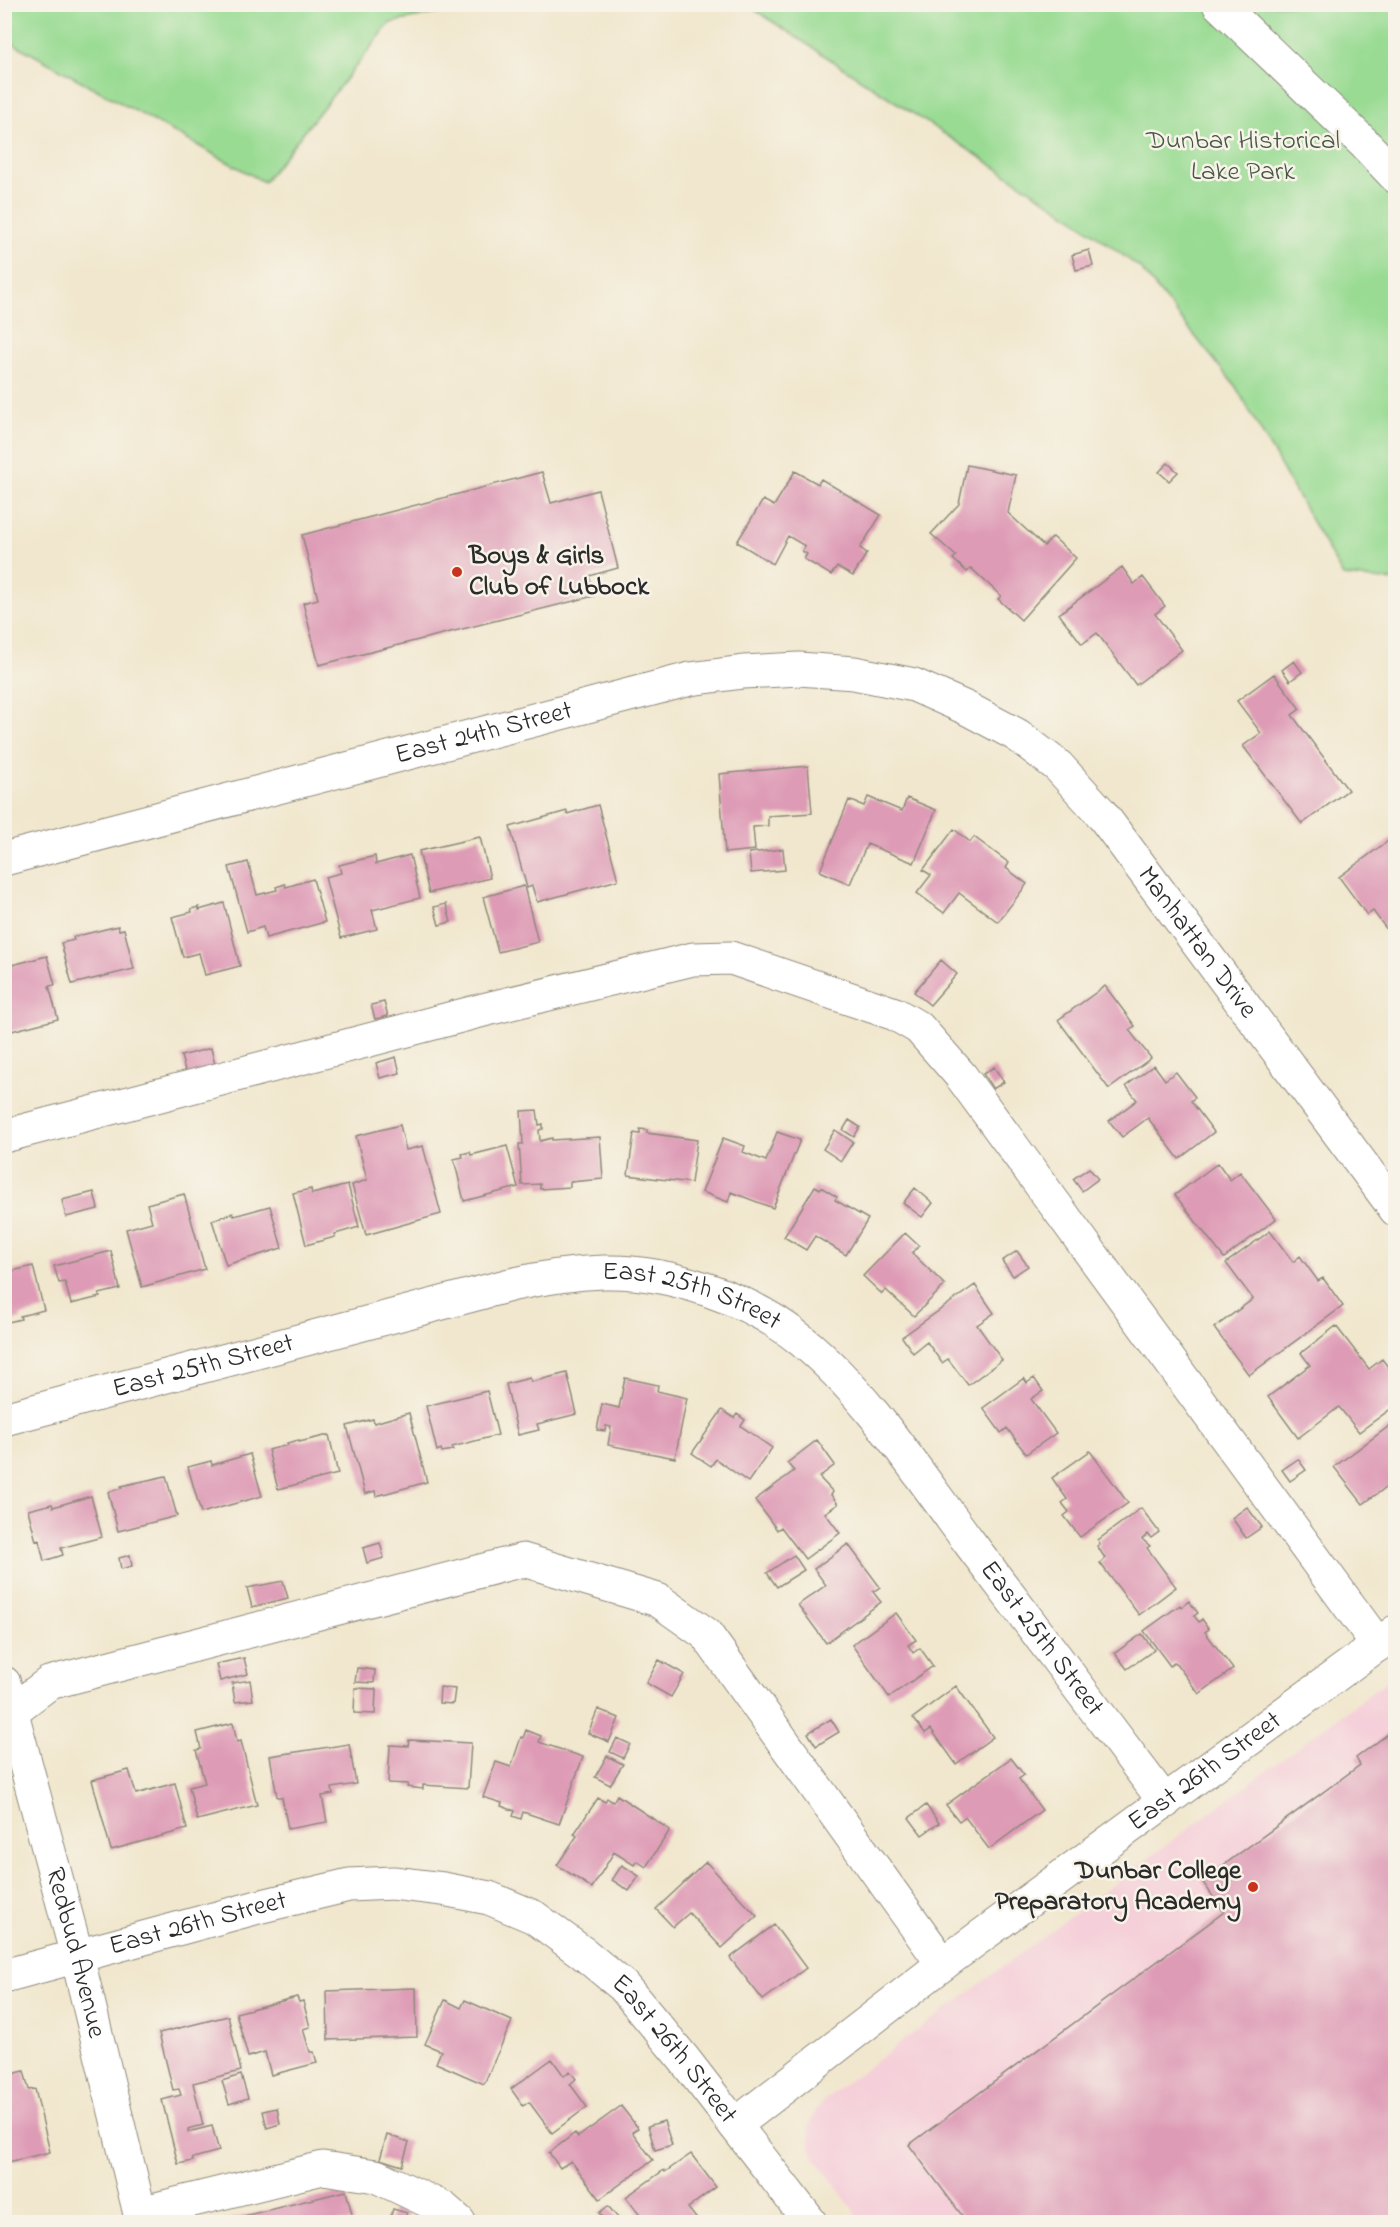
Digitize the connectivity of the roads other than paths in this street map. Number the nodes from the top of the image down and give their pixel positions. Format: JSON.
{"nodes":[{"id":1,"x":1219,"y":4,"type":"edge"},
{"id":2,"x":1395,"y":177,"type":"edge"},
{"id":3,"x":966,"y":708,"type":"joint"},
{"id":4,"x":4,"y":859,"type":"edge"},
{"id":5,"x":4,"y":1136,"type":"edge"},
{"id":6,"x":1395,"y":1210,"type":"edge"},
{"id":7,"x":4,"y":1419,"type":"edge"},
{"id":8,"x":1387,"y":1638,"type":"edge"},
{"id":9,"x":7,"y":1703,"type":"edge"},
{"id":10,"x":1165,"y":1802,"type":"junction"},
{"id":11,"x":77,"y":1956,"type":"junction"},
{"id":12,"x":944,"y":1964,"type":"junction"},
{"id":13,"x":4,"y":1976,"type":"edge"},
{"id":14,"x":735,"y":2125,"type":"junction"},
{"id":15,"x":141,"y":2218,"type":"edge"},
{"id":16,"x":459,"y":2223,"type":"edge"},
{"id":17,"x":810,"y":2223,"type":"edge"}],
"edges":[{"from":1,"to":2,"type":"street"},
{"from":3,"to":4,"type":"street","name":"East 24th Street"},
{"from":3,"to":6,"type":"street","name":"Manhattan Drive"},
{"from":5,"to":8,"type":"street"},
{"from":7,"to":10,"type":"street","name":"East 25th Street"},
{"from":8,"to":10,"type":"street","name":"East 26th Street"},
{"from":9,"to":11,"type":"street","name":"Redbud Avenue"},
{"from":9,"to":12,"type":"street"},
{"from":10,"to":12,"type":"street","name":"East 26th Street"},
{"from":11,"to":13,"type":"street","name":"East 26th Street"},
{"from":11,"to":14,"type":"street","name":"East 26th Street"},
{"from":11,"to":15,"type":"street","name":"Redbud Avenue"},
{"from":12,"to":14,"type":"street","name":"East 26th Street"},
{"from":14,"to":17,"type":"street"},
{"from":15,"to":16,"type":"street"}]}
